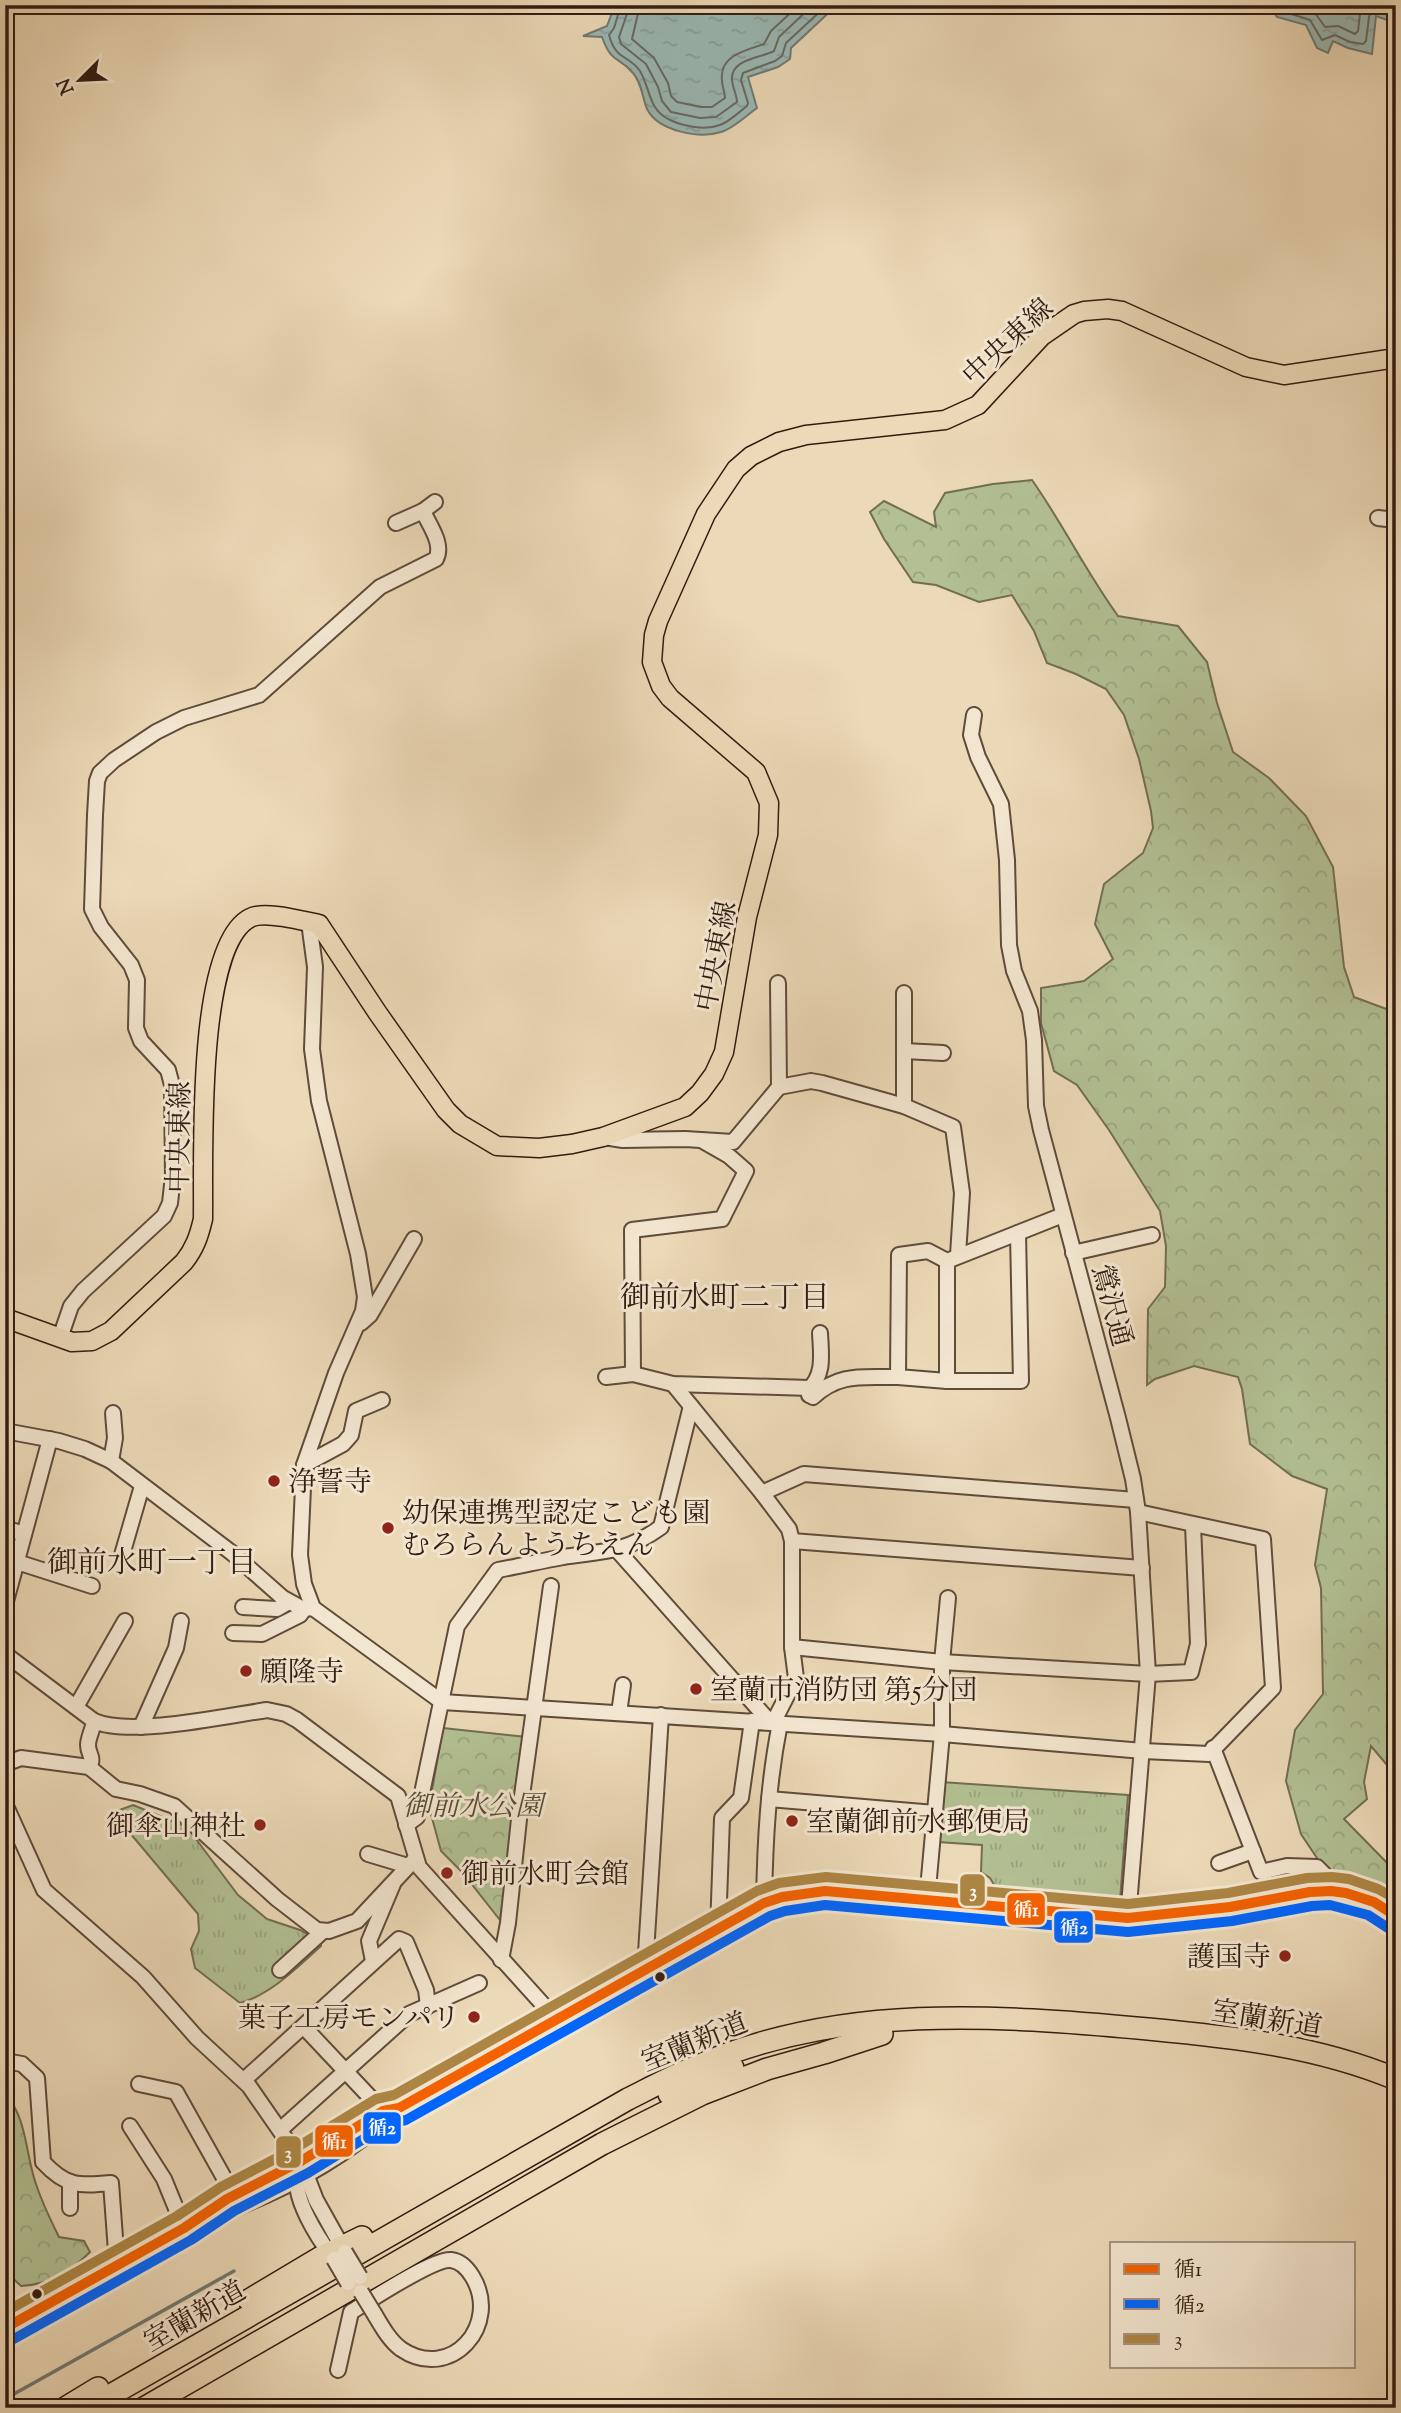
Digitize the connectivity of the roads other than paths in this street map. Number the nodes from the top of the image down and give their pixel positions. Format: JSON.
{"nodes":[{"id":1,"x":1396,"y":358,"type":"edge"},
{"id":2,"x":1378,"y":518,"type":"dead end"},
{"id":3,"x":1396,"y":520,"type":"edge"},
{"id":4,"x":396,"y":523,"type":"dead end"},
{"id":5,"x":974,"y":715,"type":"dead end"},
{"id":6,"x":309,"y":922,"type":"junction"},
{"id":7,"x":778,"y":983,"type":"dead end"},
{"id":8,"x":904,"y":993,"type":"dead end"},
{"id":9,"x":904,"y":1051,"type":"junction"},
{"id":10,"x":943,"y":1053,"type":"dead end"},
{"id":11,"x":779,"y":1087,"type":"junction"},
{"id":12,"x":904,"y":1106,"type":"junction"},
{"id":13,"x":603,"y":1137,"type":"junction"},
{"id":14,"x":701,"y":1140,"type":"junction"},
{"id":15,"x":1063,"y":1216,"type":"junction"},
{"id":16,"x":1018,"y":1233,"type":"junction"},
{"id":17,"x":1152,"y":1235,"type":"dead end"},
{"id":18,"x":414,"y":1239,"type":"dead end"},
{"id":19,"x":1073,"y":1253,"type":"junction"},
{"id":20,"x":953,"y":1258,"type":"junction"},
{"id":21,"x":5,"y":1318,"type":"edge"},
{"id":22,"x":356,"y":1327,"type":"junction"},
{"id":23,"x":820,"y":1333,"type":"dead end"},
{"id":24,"x":60,"y":1338,"type":"junction"},
{"id":25,"x":633,"y":1374,"type":"junction"},
{"id":26,"x":606,"y":1377,"type":"dead end"},
{"id":27,"x":898,"y":1377,"type":"junction"},
{"id":28,"x":947,"y":1381,"type":"junction"},
{"id":29,"x":673,"y":1384,"type":"junction"},
{"id":30,"x":810,"y":1388,"type":"junction"},
{"id":31,"x":382,"y":1400,"type":"dead end"},
{"id":32,"x":691,"y":1406,"type":"junction"},
{"id":33,"x":113,"y":1413,"type":"dead end"},
{"id":34,"x":5,"y":1431,"type":"edge"},
{"id":35,"x":50,"y":1439,"type":"junction"},
{"id":36,"x":111,"y":1461,"type":"junction"},
{"id":37,"x":304,"y":1465,"type":"junction"},
{"id":38,"x":142,"y":1486,"type":"junction"},
{"id":39,"x":762,"y":1493,"type":"junction"},
{"id":40,"x":1137,"y":1506,"type":"junction"},
{"id":41,"x":1193,"y":1525,"type":"junction"},
{"id":42,"x":5,"y":1528,"type":"edge"},
{"id":43,"x":24,"y":1534,"type":"junction"},
{"id":44,"x":792,"y":1541,"type":"junction"},
{"id":45,"x":618,"y":1550,"type":"junction"},
{"id":46,"x":122,"y":1555,"type":"dead end"},
{"id":47,"x":16,"y":1562,"type":"junction"},
{"id":48,"x":1142,"y":1569,"type":"junction"},
{"id":49,"x":92,"y":1586,"type":"dead end"},
{"id":50,"x":551,"y":1586,"type":"dead end"},
{"id":51,"x":948,"y":1598,"type":"dead end"},
{"id":52,"x":289,"y":1602,"type":"junction"},
{"id":53,"x":5,"y":1605,"type":"edge"},
{"id":54,"x":243,"y":1607,"type":"dead end"},
{"id":55,"x":308,"y":1608,"type":"junction"},
{"id":56,"x":181,"y":1620,"type":"dead end"},
{"id":57,"x":125,"y":1622,"type":"dead end"},
{"id":58,"x":233,"y":1633,"type":"dead end"},
{"id":59,"x":792,"y":1647,"type":"junction"},
{"id":60,"x":5,"y":1654,"type":"edge"},
{"id":61,"x":943,"y":1662,"type":"junction"},
{"id":62,"x":1148,"y":1674,"type":"junction"},
{"id":63,"x":623,"y":1685,"type":"dead end"},
{"id":64,"x":442,"y":1702,"type":"junction"},
{"id":65,"x":76,"y":1707,"type":"junction"},
{"id":66,"x":535,"y":1707,"type":"junction"},
{"id":67,"x":619,"y":1713,"type":"junction"},
{"id":68,"x":661,"y":1715,"type":"junction"},
{"id":69,"x":94,"y":1721,"type":"junction"},
{"id":70,"x":752,"y":1721,"type":"junction"},
{"id":71,"x":774,"y":1723,"type":"junction"},
{"id":72,"x":141,"y":1727,"type":"junction"},
{"id":73,"x":942,"y":1734,"type":"junction"},
{"id":74,"x":1213,"y":1748,"type":"junction"},
{"id":75,"x":1143,"y":1751,"type":"junction"},
{"id":76,"x":5,"y":1765,"type":"edge"},
{"id":77,"x":89,"y":1767,"type":"junction"},
{"id":78,"x":769,"y":1799,"type":"junction"},
{"id":79,"x":5,"y":1804,"type":"edge"},
{"id":80,"x":935,"y":1814,"type":"junction"},
{"id":81,"x":407,"y":1825,"type":"junction"},
{"id":82,"x":1253,"y":1851,"type":"junction"},
{"id":83,"x":368,"y":1854,"type":"dead end"},
{"id":84,"x":412,"y":1862,"type":"junction"},
{"id":85,"x":1219,"y":1863,"type":"dead end"},
{"id":86,"x":393,"y":1881,"type":"junction"},
{"id":87,"x":1331,"y":1891,"type":"junction"},
{"id":88,"x":927,"y":1900,"type":"junction"},
{"id":89,"x":764,"y":1903,"type":"junction"},
{"id":90,"x":1396,"y":1916,"type":"edge"},
{"id":91,"x":1128,"y":1918,"type":"junction"},
{"id":92,"x":718,"y":1929,"type":"junction"},
{"id":93,"x":323,"y":1931,"type":"junction"},
{"id":94,"x":501,"y":1959,"type":"junction"},
{"id":95,"x":373,"y":1961,"type":"junction"},
{"id":96,"x":645,"y":1969,"type":"junction"},
{"id":97,"x":280,"y":1970,"type":"dead end"},
{"id":98,"x":479,"y":1983,"type":"dead end"},
{"id":99,"x":428,"y":2006,"type":"junction"},
{"id":100,"x":937,"y":2017,"type":"junction"},
{"id":101,"x":556,"y":2019,"type":"junction"},
{"id":102,"x":304,"y":2027,"type":"junction"},
{"id":103,"x":882,"y":2034,"type":"junction"},
{"id":104,"x":5,"y":2060,"type":"edge"},
{"id":105,"x":347,"y":2070,"type":"junction"},
{"id":106,"x":1396,"y":2079,"type":"edge"},
{"id":107,"x":244,"y":2080,"type":"junction"},
{"id":108,"x":139,"y":2084,"type":"dead end"},
{"id":109,"x":1396,"y":2094,"type":"edge"},
{"id":110,"x":399,"y":2108,"type":"junction"},
{"id":111,"x":383,"y":2111,"type":"junction"},
{"id":112,"x":130,"y":2126,"type":"dead end"},
{"id":113,"x":280,"y":2130,"type":"junction"},
{"id":114,"x":300,"y":2161,"type":"junction"},
{"id":115,"x":300,"y":2179,"type":"junction"},
{"id":116,"x":70,"y":2182,"type":"junction"},
{"id":117,"x":237,"y":2202,"type":"junction"},
{"id":118,"x":70,"y":2208,"type":"dead end"},
{"id":119,"x":184,"y":2228,"type":"junction"},
{"id":120,"x":334,"y":2248,"type":"junction"},
{"id":121,"x":117,"y":2265,"type":"junction"},
{"id":122,"x":357,"y":2284,"type":"junction"},
{"id":123,"x":8,"y":2321,"type":"edge"},
{"id":124,"x":338,"y":2370,"type":"dead end"},
{"id":125,"x":65,"y":2408,"type":"edge"},
{"id":126,"x":88,"y":2408,"type":"edge"},
{"id":127,"x":116,"y":2408,"type":"edge"},
{"id":128,"x":144,"y":2408,"type":"edge"}],
"edges":[{"from":1,"to":13,"type":"main road","name":"中央東線"},
{"from":2,"to":3,"type":"street"},
{"from":4,"to":24,"type":"street"},
{"from":5,"to":15,"type":"street","name":"鶯沢通"},
{"from":6,"to":13,"type":"main road","name":"中央東線"},
{"from":6,"to":22,"type":"street"},
{"from":6,"to":24,"type":"main road","name":"中央東線"},
{"from":7,"to":11,"type":"street"},
{"from":8,"to":9,"type":"street"},
{"from":9,"to":10,"type":"street"},
{"from":9,"to":12,"type":"street"},
{"from":11,"to":12,"type":"street"},
{"from":11,"to":14,"type":"street"},
{"from":12,"to":20,"type":"street"},
{"from":13,"to":14,"type":"street"},
{"from":14,"to":25,"type":"street"},
{"from":15,"to":16,"type":"street"},
{"from":15,"to":19,"type":"street","name":"鶯沢通"},
{"from":16,"to":20,"type":"street"},
{"from":16,"to":28,"type":"street"},
{"from":17,"to":19,"type":"street"},
{"from":18,"to":22,"type":"street"},
{"from":19,"to":40,"type":"street","name":"鶯沢通"},
{"from":20,"to":27,"type":"street"},
{"from":20,"to":28,"type":"street"},
{"from":21,"to":24,"type":"main road","name":"中央東線"},
{"from":22,"to":37,"type":"street"},
{"from":23,"to":30,"type":"street"},
{"from":25,"to":26,"type":"street"},
{"from":25,"to":29,"type":"street"},
{"from":27,"to":28,"type":"street"},
{"from":27,"to":30,"type":"street"},
{"from":29,"to":30,"type":"street"},
{"from":29,"to":32,"type":"street"},
{"from":31,"to":37,"type":"street"},
{"from":32,"to":39,"type":"street"},
{"from":32,"to":45,"type":"street"},
{"from":33,"to":36,"type":"street"},
{"from":34,"to":35,"type":"street"},
{"from":35,"to":36,"type":"street"},
{"from":35,"to":43,"type":"street"},
{"from":36,"to":38,"type":"street"},
{"from":37,"to":55,"type":"street"},
{"from":38,"to":46,"type":"street"},
{"from":38,"to":52,"type":"street"},
{"from":39,"to":40,"type":"street"},
{"from":39,"to":44,"type":"street"},
{"from":40,"to":41,"type":"street"},
{"from":40,"to":48,"type":"street","name":"鶯沢通"},
{"from":41,"to":62,"type":"street"},
{"from":41,"to":74,"type":"street"},
{"from":42,"to":43,"type":"street"},
{"from":43,"to":47,"type":"street"},
{"from":44,"to":48,"type":"street"},
{"from":44,"to":59,"type":"street"},
{"from":45,"to":64,"type":"street"},
{"from":45,"to":71,"type":"street"},
{"from":47,"to":49,"type":"street"},
{"from":47,"to":53,"type":"street"},
{"from":48,"to":62,"type":"street","name":"鶯沢通"},
{"from":50,"to":66,"type":"street"},
{"from":51,"to":61,"type":"street"},
{"from":52,"to":54,"type":"street"},
{"from":52,"to":55,"type":"street"},
{"from":55,"to":58,"type":"street"},
{"from":55,"to":64,"type":"street"},
{"from":56,"to":72,"type":"street"},
{"from":57,"to":65,"type":"street"},
{"from":59,"to":61,"type":"street"},
{"from":59,"to":71,"type":"street"},
{"from":60,"to":65,"type":"street"},
{"from":61,"to":62,"type":"street"},
{"from":61,"to":73,"type":"street"},
{"from":62,"to":75,"type":"street","name":"鶯沢通"},
{"from":63,"to":67,"type":"street"},
{"from":64,"to":66,"type":"street"},
{"from":64,"to":81,"type":"street"},
{"from":65,"to":69,"type":"street"},
{"from":66,"to":67,"type":"street"},
{"from":66,"to":94,"type":"street"},
{"from":67,"to":68,"type":"street"},
{"from":68,"to":70,"type":"street"},
{"from":68,"to":96,"type":"street"},
{"from":69,"to":72,"type":"street"},
{"from":69,"to":77,"type":"street"},
{"from":70,"to":71,"type":"street"},
{"from":70,"to":92,"type":"street"},
{"from":71,"to":73,"type":"street"},
{"from":71,"to":78,"type":"street"},
{"from":72,"to":81,"type":"street"},
{"from":73,"to":75,"type":"street"},
{"from":73,"to":80,"type":"street"},
{"from":74,"to":75,"type":"street"},
{"from":74,"to":82,"type":"street"},
{"from":75,"to":91,"type":"street","name":"鶯沢通"},
{"from":76,"to":77,"type":"street"},
{"from":77,"to":93,"type":"street"},
{"from":78,"to":80,"type":"street"},
{"from":78,"to":89,"type":"street"},
{"from":79,"to":107,"type":"street"},
{"from":80,"to":88,"type":"street"},
{"from":81,"to":84,"type":"street"},
{"from":82,"to":85,"type":"street"},
{"from":82,"to":87,"type":"street"},
{"from":83,"to":84,"type":"street"},
{"from":84,"to":86,"type":"street"},
{"from":84,"to":94,"type":"street"},
{"from":86,"to":93,"type":"street"},
{"from":86,"to":95,"type":"street"},
{"from":87,"to":90,"type":"street"},
{"from":87,"to":91,"type":"street"},
{"from":88,"to":89,"type":"street"},
{"from":88,"to":91,"type":"street"},
{"from":89,"to":92,"type":"street"},
{"from":92,"to":96,"type":"street"},
{"from":93,"to":97,"type":"street"},
{"from":94,"to":101,"type":"street"},
{"from":95,"to":99,"type":"street"},
{"from":95,"to":102,"type":"street"},
{"from":96,"to":101,"type":"street"},
{"from":98,"to":99,"type":"street"},
{"from":99,"to":105,"type":"street"},
{"from":100,"to":106,"type":"highway","name":"室蘭新道"},
{"from":100,"to":120,"type":"highway"},
{"from":100,"to":126,"type":"highway","name":"室蘭新道"},
{"from":101,"to":110,"type":"street"},
{"from":102,"to":105,"type":"street"},
{"from":102,"to":107,"type":"street"},
{"from":103,"to":109,"type":"highway","name":"室蘭新道"},
{"from":103,"to":122,"type":"highway"},
{"from":103,"to":127,"type":"highway","name":"室蘭新道"},
{"from":104,"to":116,"type":"street"},
{"from":105,"to":111,"type":"street"},
{"from":105,"to":113,"type":"street"},
{"from":107,"to":113,"type":"street"},
{"from":108,"to":117,"type":"street"},
{"from":110,"to":111,"type":"street"},
{"from":110,"to":115,"type":"street"},
{"from":111,"to":114,"type":"street"},
{"from":112,"to":119,"type":"street"},
{"from":113,"to":114,"type":"street"},
{"from":114,"to":115,"type":"street"},
{"from":114,"to":117,"type":"street"},
{"from":115,"to":117,"type":"street"},
{"from":115,"to":120,"type":"street"},
{"from":116,"to":118,"type":"street"},
{"from":116,"to":121,"type":"street"},
{"from":117,"to":119,"type":"street"},
{"from":119,"to":121,"type":"street"},
{"from":120,"to":122,"type":"street","bridge":true},
{"from":120,"to":125,"type":"highway"},
{"from":121,"to":123,"type":"street"},
{"from":122,"to":124,"type":"street","bridge":true},
{"from":122,"to":128,"type":"highway"}]}
